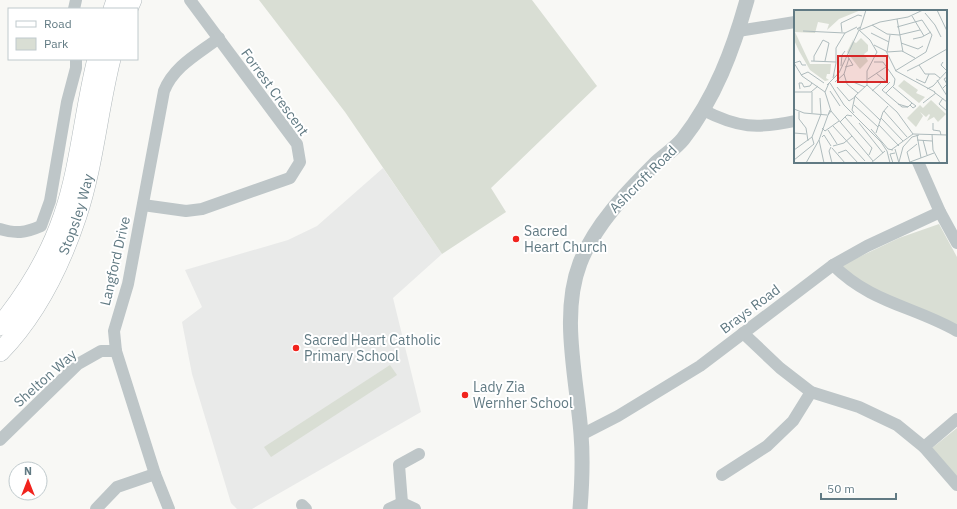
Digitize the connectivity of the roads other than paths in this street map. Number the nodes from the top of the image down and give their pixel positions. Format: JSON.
{"nodes":[{"id":1,"x":190,"y":0,"type":"edge"},
{"id":2,"x":747,"y":0,"type":"edge"},
{"id":3,"x":794,"y":22,"type":"edge"},
{"id":4,"x":738,"y":31,"type":"junction"},
{"id":5,"x":219,"y":38,"type":"junction"},
{"id":6,"x":76,"y":60,"type":"edge"},
{"id":7,"x":97,"y":60,"type":"edge"},
{"id":8,"x":111,"y":60,"type":"edge"},
{"id":9,"x":703,"y":110,"type":"junction"},
{"id":10,"x":794,"y":122,"type":"edge"},
{"id":11,"x":918,"y":163,"type":"edge"},
{"id":12,"x":143,"y":205,"type":"junction"},
{"id":13,"x":940,"y":212,"type":"junction"},
{"id":14,"x":0,"y":229,"type":"edge"},
{"id":15,"x":957,"y":243,"type":"edge"},
{"id":16,"x":832,"y":265,"type":"junction"},
{"id":17,"x":0,"y":326,"type":"edge"},
{"id":18,"x":957,"y":331,"type":"edge"},
{"id":19,"x":743,"y":333,"type":"junction"},
{"id":20,"x":116,"y":351,"type":"junction"},
{"id":21,"x":0,"y":352,"type":"edge"},
{"id":22,"x":811,"y":392,"type":"junction"},
{"id":23,"x":957,"y":419,"type":"edge"},
{"id":24,"x":581,"y":435,"type":"junction"},
{"id":25,"x":0,"y":440,"type":"edge"},
{"id":26,"x":924,"y":447,"type":"junction"},
{"id":27,"x":419,"y":454,"type":"dead end"},
{"id":28,"x":155,"y":474,"type":"junction"},
{"id":29,"x":722,"y":475,"type":"dead end"},
{"id":30,"x":957,"y":485,"type":"edge"},
{"id":31,"x":402,"y":503,"type":"junction"},
{"id":32,"x":96,"y":509,"type":"edge"},
{"id":33,"x":169,"y":509,"type":"edge"},
{"id":34,"x":389,"y":509,"type":"edge"},
{"id":35,"x":415,"y":509,"type":"edge"},
{"id":36,"x":580,"y":509,"type":"edge"}],
"edges":[{"from":1,"to":5,"type":"street","name":"Forrest Crescent"},
{"from":2,"to":4,"type":"street","name":"Ashcroft Road"},
{"from":3,"to":4,"type":"street"},
{"from":4,"to":9,"type":"street","name":"Ashcroft Road"},
{"from":5,"to":12,"type":"street","name":"Langford Drive"},
{"from":5,"to":12,"type":"street","name":"Forrest Crescent"},
{"from":6,"to":14,"type":"street","name":"Stopsley Way"},
{"from":7,"to":17,"type":"main road","name":"Stopsley Way"},
{"from":8,"to":21,"type":"main road","name":"Stopsley Way"},
{"from":9,"to":10,"type":"street"},
{"from":9,"to":24,"type":"street","name":"Ashcroft Road"},
{"from":11,"to":13,"type":"street"},
{"from":12,"to":20,"type":"street","name":"Langford Drive"},
{"from":13,"to":15,"type":"street"},
{"from":13,"to":16,"type":"street","name":"Brays Road"},
{"from":16,"to":18,"type":"street"},
{"from":16,"to":19,"type":"street","name":"Brays Road"},
{"from":19,"to":22,"type":"street"},
{"from":19,"to":24,"type":"street","name":"Brays Road"},
{"from":20,"to":25,"type":"street","name":"Shelton Way"},
{"from":20,"to":28,"type":"street","name":"Langford Drive"},
{"from":22,"to":26,"type":"street"},
{"from":22,"to":29,"type":"street"},
{"from":23,"to":26,"type":"street"},
{"from":24,"to":36,"type":"street","name":"Ashcroft Road"},
{"from":26,"to":30,"type":"street"},
{"from":27,"to":31,"type":"street"},
{"from":28,"to":32,"type":"street"},
{"from":28,"to":33,"type":"street","name":"Langford Drive"},
{"from":31,"to":34,"type":"street"},
{"from":31,"to":35,"type":"street"}]}
